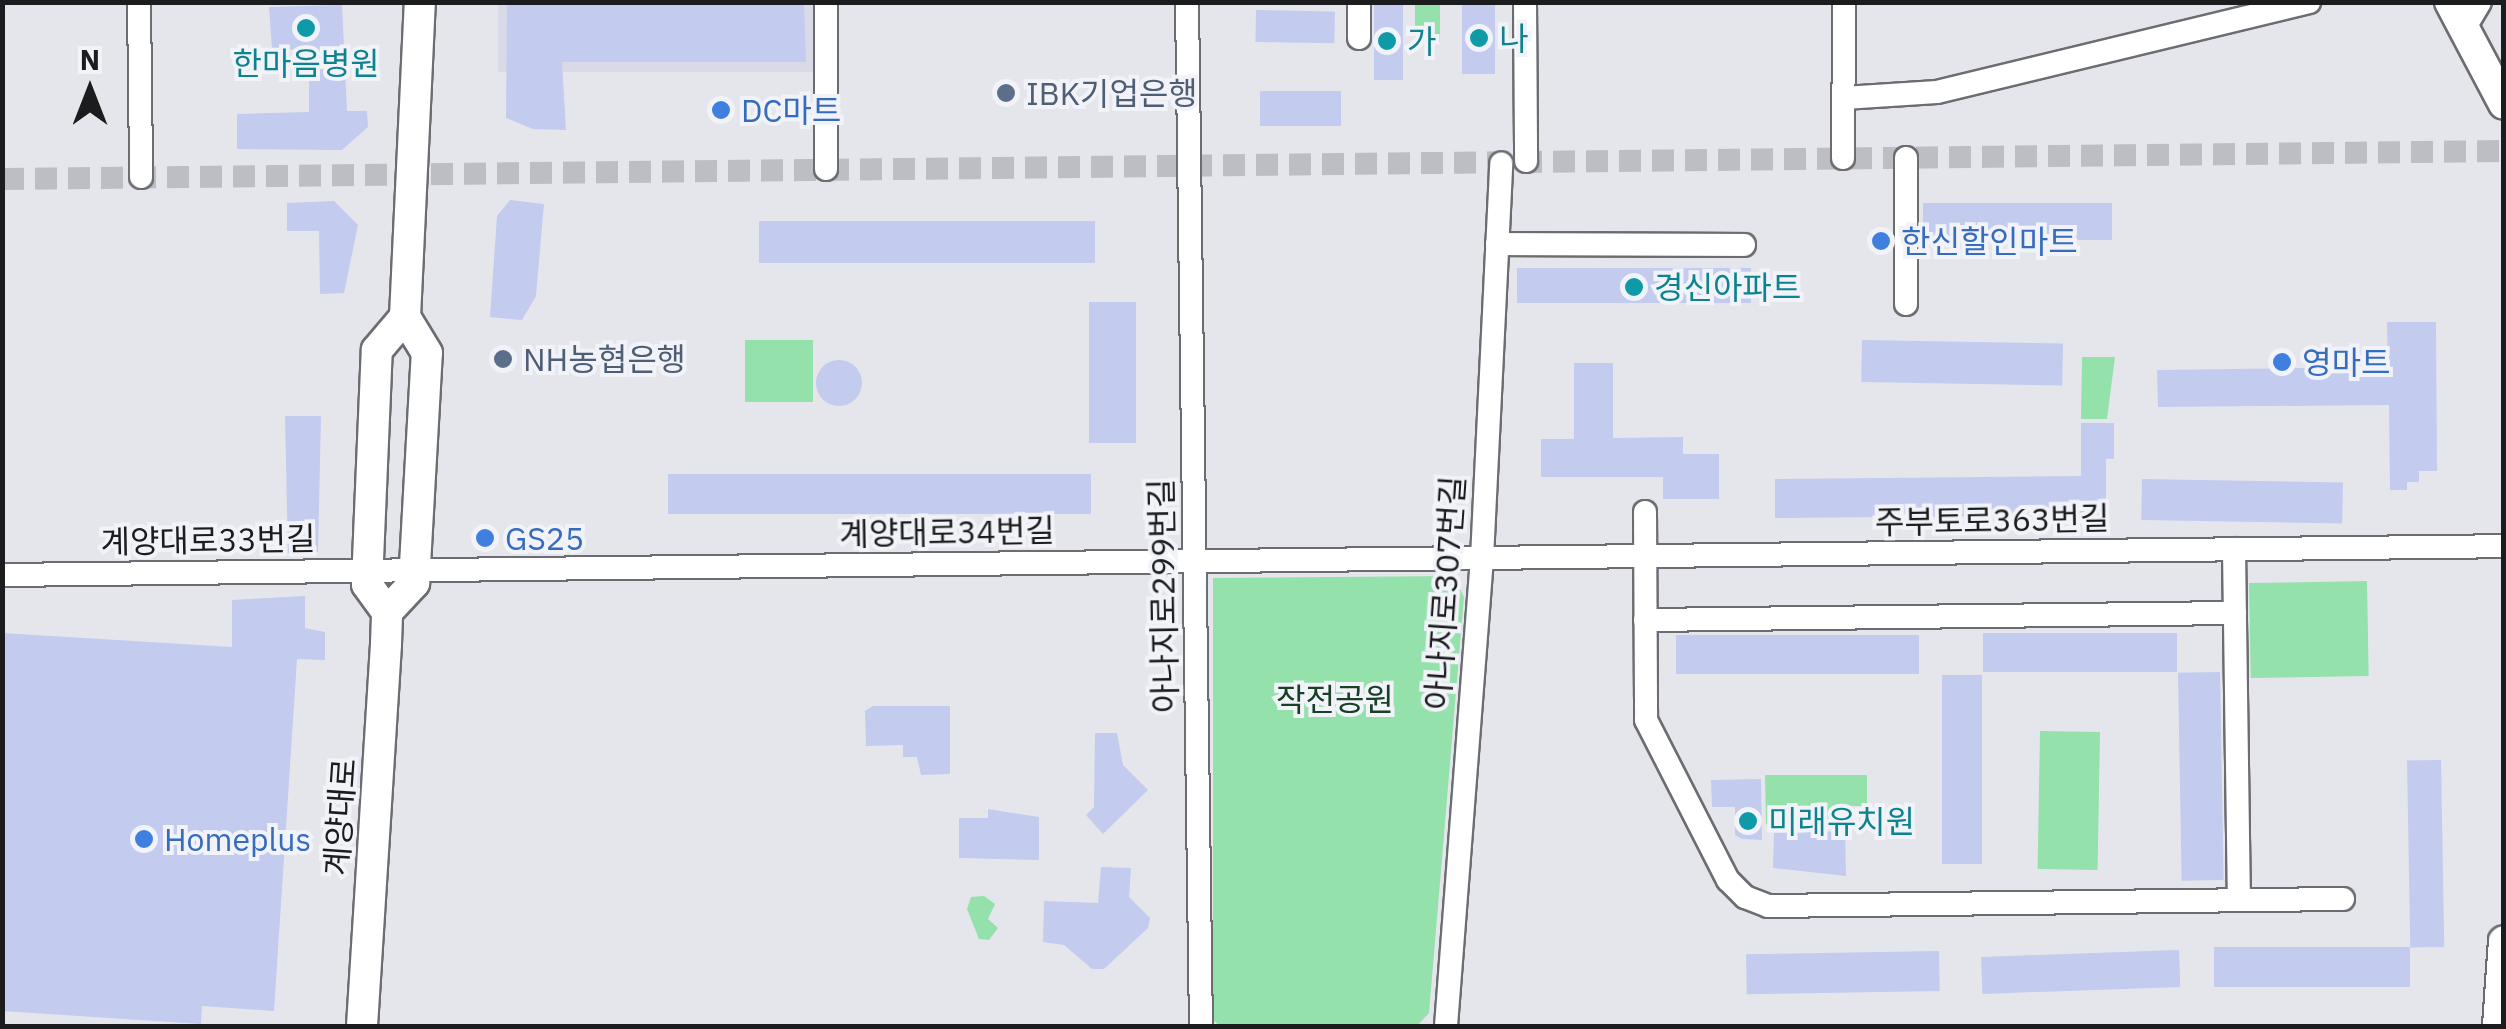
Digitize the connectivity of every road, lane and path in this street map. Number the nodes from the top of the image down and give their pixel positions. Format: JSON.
{"nodes":[{"id":1,"x":140,"y":2,"type":"edge"},
{"id":2,"x":420,"y":2,"type":"edge"},
{"id":3,"x":826,"y":2,"type":"edge"},
{"id":4,"x":1188,"y":2,"type":"edge"},
{"id":5,"x":1359,"y":2,"type":"edge"},
{"id":6,"x":1525,"y":2,"type":"edge"},
{"id":7,"x":1844,"y":2,"type":"edge"},
{"id":8,"x":2309,"y":2,"type":"edge"},
{"id":9,"x":2480,"y":2,"type":"edge"},
{"id":10,"x":2457,"y":16,"type":"edge"},
{"id":11,"x":1359,"y":38,"type":"dead end"},
{"id":12,"x":1844,"y":98,"type":"junction"},
{"id":13,"x":2504,"y":104,"type":"edge"},
{"id":14,"x":1843,"y":158,"type":"dead end"},
{"id":15,"x":1906,"y":158,"type":"dead end"},
{"id":16,"x":1526,"y":162,"type":"dead end"},
{"id":17,"x":1501,"y":163,"type":"dead end"},
{"id":18,"x":826,"y":169,"type":"dead end"},
{"id":19,"x":141,"y":177,"type":"dead end"},
{"id":20,"x":1497,"y":244,"type":"junction"},
{"id":21,"x":1744,"y":245,"type":"dead end"},
{"id":22,"x":1906,"y":304,"type":"dead end"},
{"id":23,"x":405,"y":317,"type":"junction"},
{"id":24,"x":1646,"y":512,"type":"dead end"},
{"id":25,"x":2504,"y":546,"type":"edge"},
{"id":26,"x":2234,"y":549,"type":"junction"},
{"id":27,"x":1646,"y":556,"type":"junction"},
{"id":28,"x":1482,"y":558,"type":"junction"},
{"id":29,"x":1195,"y":561,"type":"junction"},
{"id":30,"x":367,"y":571,"type":"junction"},
{"id":31,"x":414,"y":571,"type":"junction"},
{"id":32,"x":2,"y":575,"type":"edge"},
{"id":33,"x":387,"y":612,"type":"junction"},
{"id":34,"x":2235,"y":613,"type":"junction"},
{"id":35,"x":1644,"y":620,"type":"junction"},
{"id":36,"x":2343,"y":899,"type":"dead end"},
{"id":37,"x":2240,"y":900,"type":"junction"},
{"id":38,"x":2504,"y":941,"type":"edge"},
{"id":39,"x":362,"y":1026,"type":"edge"},
{"id":40,"x":1200,"y":1026,"type":"edge"},
{"id":41,"x":1446,"y":1026,"type":"edge"},
{"id":42,"x":2498,"y":1026,"type":"edge"}],
"edges":[{"from":1,"to":19,"type":"street"},
{"from":2,"to":23,"type":"main road"},
{"from":3,"to":18,"type":"street"},
{"from":4,"to":29,"type":"street","name":"아나지로299번길"},
{"from":5,"to":11,"type":"street"},
{"from":6,"to":16,"type":"street"},
{"from":7,"to":12,"type":"street"},
{"from":8,"to":12,"type":"street"},
{"from":9,"to":10,"type":"street"},
{"from":10,"to":13,"type":"main road"},
{"from":12,"to":14,"type":"street"},
{"from":15,"to":22,"type":"street"},
{"from":17,"to":20,"type":"street","name":"아나지로307번길"},
{"from":20,"to":21,"type":"street"},
{"from":20,"to":28,"type":"street","name":"아나지로307번길"},
{"from":23,"to":30,"type":"main road","name":"계양대로"},
{"from":23,"to":31,"type":"main road"},
{"from":24,"to":27,"type":"street"},
{"from":25,"to":26,"type":"street","name":"주부토로363번길"},
{"from":26,"to":27,"type":"street","name":"주부토로363번길"},
{"from":26,"to":34,"type":"street"},
{"from":27,"to":28,"type":"street","name":"주부토로363번길"},
{"from":27,"to":35,"type":"street"},
{"from":28,"to":29,"type":"street","name":"계양대로34번길"},
{"from":28,"to":41,"type":"street","name":"아나지로307번길"},
{"from":29,"to":31,"type":"street","name":"계양대로34번길"},
{"from":29,"to":40,"type":"street","name":"아나지로299번길"},
{"from":30,"to":31,"type":"street","name":"계양대로33번길"},
{"from":30,"to":32,"type":"street","name":"계양대로33번길"},
{"from":30,"to":33,"type":"main road","name":"계양대로"},
{"from":31,"to":33,"type":"main road"},
{"from":33,"to":39,"type":"main road","name":"계양대로"},
{"from":34,"to":35,"type":"street"},
{"from":34,"to":37,"type":"street"},
{"from":35,"to":37,"type":"street"},
{"from":36,"to":37,"type":"street"},
{"from":38,"to":42,"type":"main road"}]}
